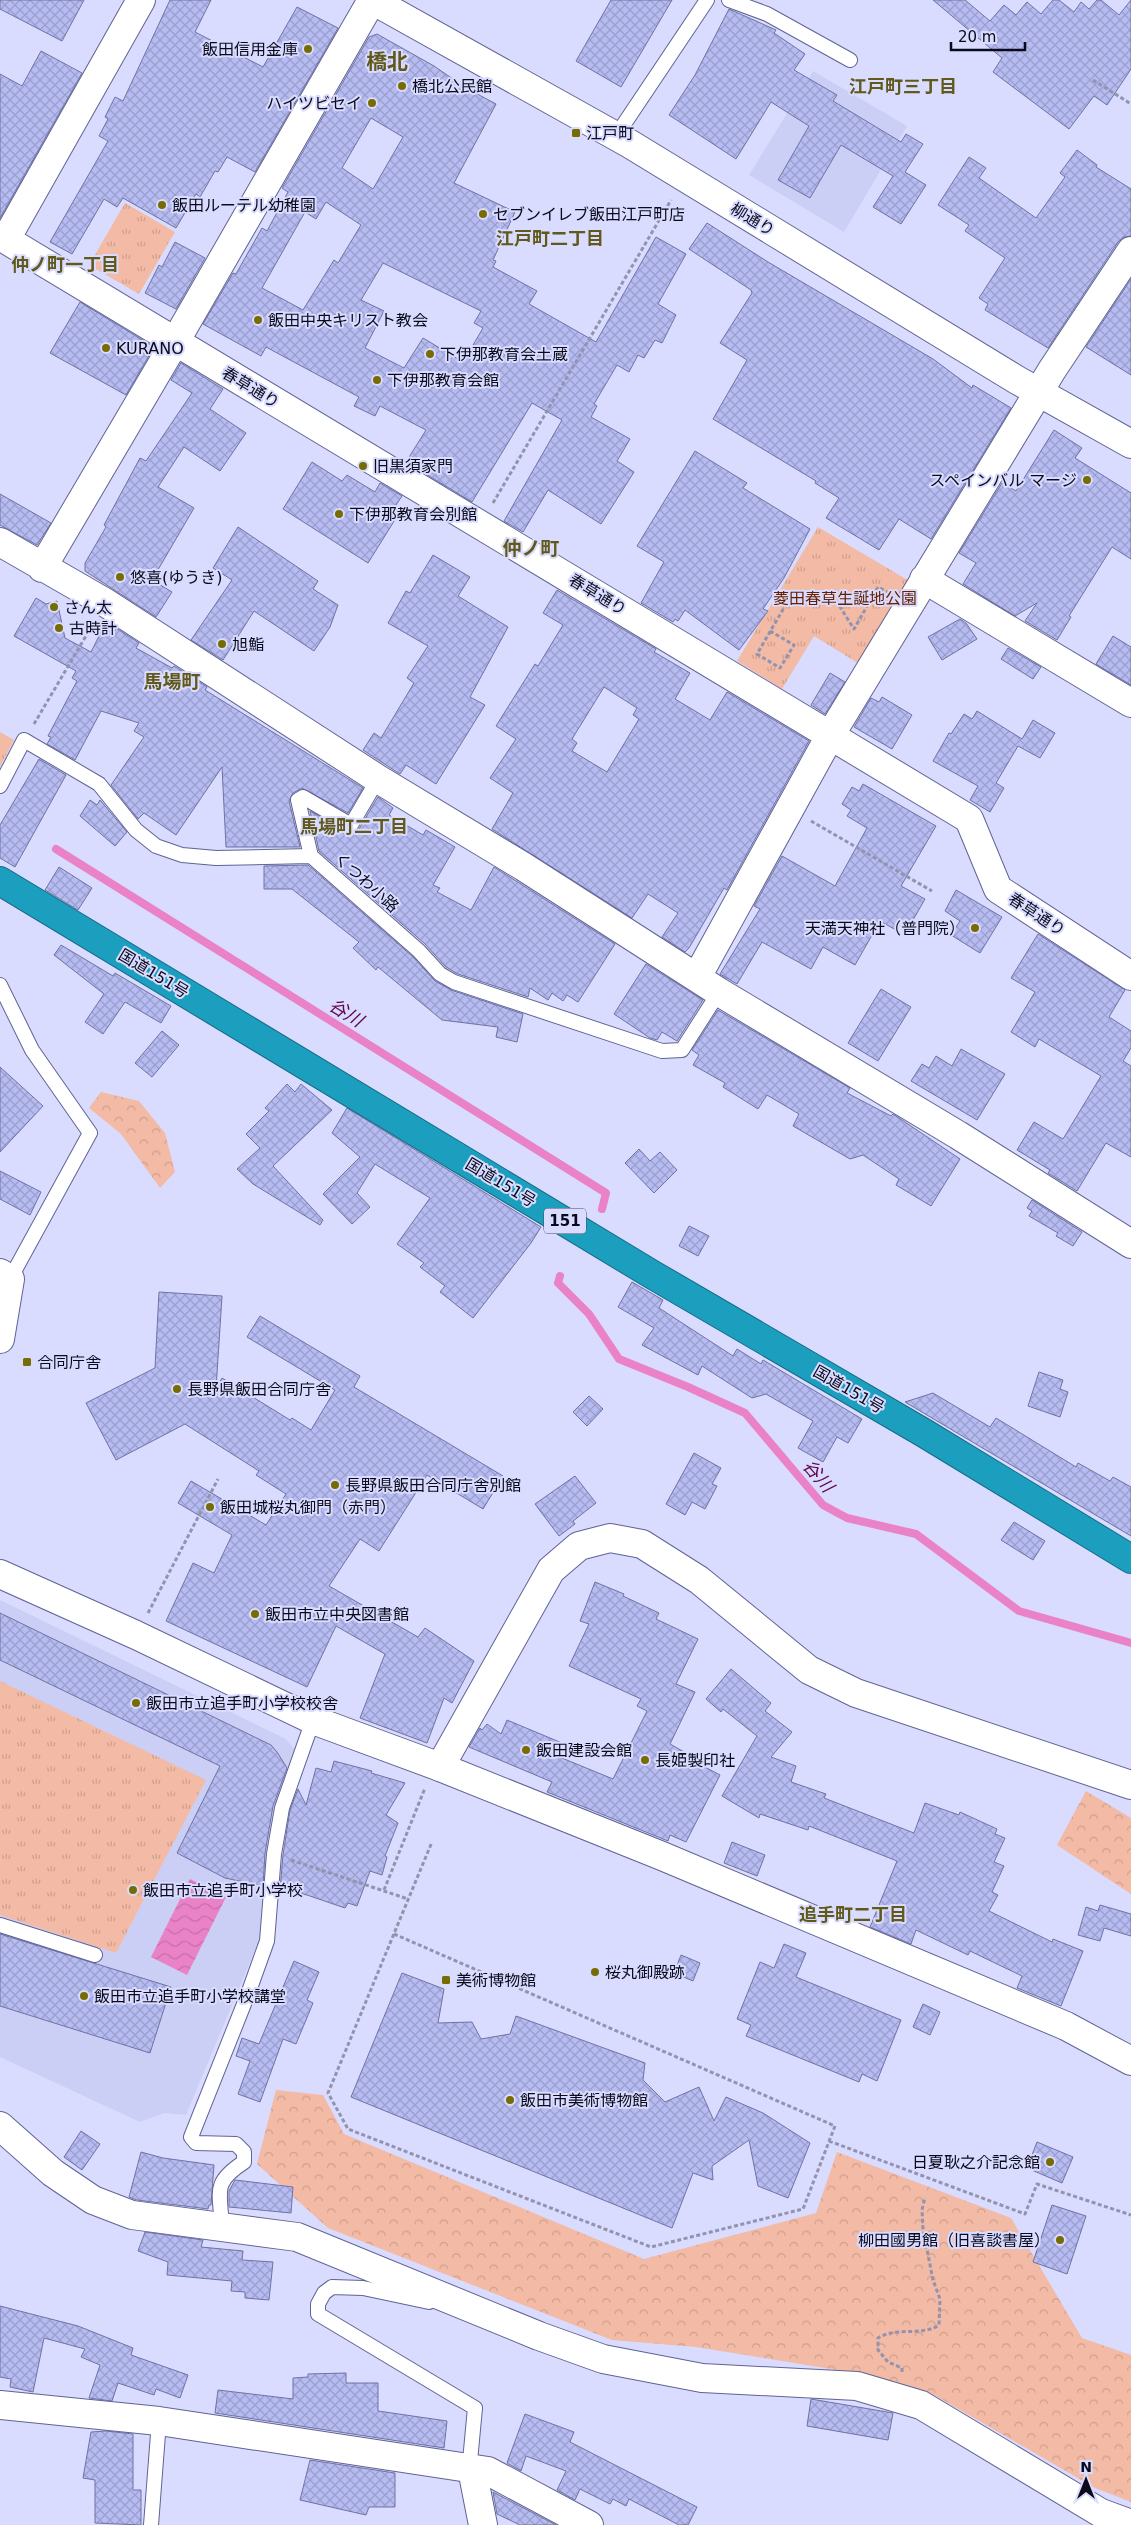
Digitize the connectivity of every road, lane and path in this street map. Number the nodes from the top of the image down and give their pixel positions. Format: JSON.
{"nodes":[{"id":1,"x":141,"y":0,"type":"edge"},
{"id":2,"x":372,"y":0,"type":"edge"},
{"id":3,"x":707,"y":0,"type":"edge"},
{"id":4,"x":729,"y":0,"type":"edge"},
{"id":5,"x":850,"y":60,"type":"dead end"},
{"id":6,"x":1093,"y":80,"type":"dead end"},
{"id":7,"x":1131,"y":104,"type":"edge"},
{"id":8,"x":616,"y":136,"type":"junction"},
{"id":9,"x":673,"y":197,"type":"dead end"},
{"id":10,"x":3,"y":237,"type":"edge"},
{"id":11,"x":1131,"y":251,"type":"edge"},
{"id":12,"x":175,"y":342,"type":"junction"},
{"id":13,"x":1040,"y":392,"type":"junction"},
{"id":14,"x":1131,"y":444,"type":"edge"},
{"id":15,"x":481,"y":523,"type":"junction"},
{"id":16,"x":0,"y":542,"type":"edge"},
{"id":17,"x":42,"y":568,"type":"junction"},
{"id":18,"x":924,"y":579,"type":"junction"},
{"id":19,"x":893,"y":596,"type":"dead end"},
{"id":20,"x":106,"y":603,"type":"junction"},
{"id":21,"x":770,"y":631,"type":"junction"},
{"id":22,"x":1131,"y":703,"type":"edge"},
{"id":23,"x":831,"y":734,"type":"junction"},
{"id":24,"x":24,"y":740,"type":"junction"},
{"id":25,"x":378,"y":779,"type":"junction"},
{"id":26,"x":0,"y":786,"type":"edge"},
{"id":27,"x":791,"y":809,"type":"junction"},
{"id":28,"x":311,"y":856,"type":"junction"},
{"id":29,"x":0,"y":881,"type":"edge"},
{"id":30,"x":932,"y":891,"type":"dead end"},
{"id":31,"x":1131,"y":976,"type":"edge"},
{"id":32,"x":696,"y":978,"type":"junction"},
{"id":33,"x":0,"y":985,"type":"edge"},
{"id":34,"x":719,"y":992,"type":"junction"},
{"id":35,"x":1131,"y":1244,"type":"edge"},
{"id":36,"x":5,"y":1276,"type":"edge"},
{"id":37,"x":3,"y":1306,"type":"edge"},
{"id":38,"x":0,"y":1339,"type":"edge"},
{"id":39,"x":218,"y":1479,"type":"dead end"},
{"id":40,"x":1131,"y":1559,"type":"edge"},
{"id":41,"x":0,"y":1574,"type":"edge"},
{"id":42,"x":136,"y":1635,"type":"junction"},
{"id":43,"x":313,"y":1720,"type":"junction"},
{"id":44,"x":432,"y":1777,"type":"junction"},
{"id":45,"x":1131,"y":1785,"type":"edge"},
{"id":46,"x":432,"y":1842,"type":"dead end"},
{"id":47,"x":274,"y":1854,"type":"junction"},
{"id":48,"x":384,"y":1890,"type":"junction"},
{"id":49,"x":408,"y":1899,"type":"junction"},
{"id":50,"x":0,"y":1925,"type":"edge"},
{"id":51,"x":394,"y":1934,"type":"junction"},
{"id":52,"x":95,"y":1955,"type":"dead end"},
{"id":53,"x":1131,"y":2061,"type":"edge"},
{"id":54,"x":0,"y":2126,"type":"edge"},
{"id":55,"x":829,"y":2141,"type":"junction"},
{"id":56,"x":924,"y":2197,"type":"dead end"},
{"id":57,"x":1131,"y":2215,"type":"edge"},
{"id":58,"x":222,"y":2226,"type":"junction"},
{"id":59,"x":462,"y":2303,"type":"junction"},
{"id":60,"x":901,"y":2378,"type":"dead end"},
{"id":61,"x":0,"y":2405,"type":"edge"},
{"id":62,"x":159,"y":2421,"type":"junction"},
{"id":63,"x":472,"y":2469,"type":"junction"},
{"id":64,"x":1131,"y":2524,"type":"edge"},
{"id":65,"x":151,"y":2525,"type":"edge"},
{"id":66,"x":483,"y":2525,"type":"edge"},
{"id":67,"x":589,"y":2525,"type":"edge"}],
"edges":[{"from":1,"to":10,"type":"street"},
{"from":2,"to":8,"type":"street","name":"柳通り"},
{"from":2,"to":12,"type":"street"},
{"from":3,"to":8,"type":"lane"},
{"from":4,"to":5,"type":"lane"},
{"from":6,"to":7,"type":"path"},
{"from":8,"to":13,"type":"street","name":"柳通り"},
{"from":9,"to":15,"type":"path"},
{"from":10,"to":12,"type":"street","name":"春草通り"},
{"from":11,"to":13,"type":"street"},
{"from":12,"to":15,"type":"street","name":"春草通り"},
{"from":12,"to":17,"type":"street"},
{"from":13,"to":14,"type":"street","name":"柳通り"},
{"from":13,"to":18,"type":"street"},
{"from":15,"to":23,"type":"street","name":"春草通り"},
{"from":16,"to":17,"type":"street"},
{"from":17,"to":20,"type":"street"},
{"from":18,"to":22,"type":"street"},
{"from":18,"to":23,"type":"street"},
{"from":19,"to":21,"type":"path"},
{"from":20,"to":24,"type":"path"},
{"from":20,"to":25,"type":"street"},
{"from":21,"to":21,"type":"path"},
{"from":23,"to":27,"type":"street"},
{"from":23,"to":31,"type":"street","name":"春草通り"},
{"from":24,"to":26,"type":"lane"},
{"from":24,"to":28,"type":"lane","name":"くつわ小路"},
{"from":25,"to":28,"type":"lane"},
{"from":25,"to":32,"type":"street"},
{"from":27,"to":30,"type":"path"},
{"from":27,"to":32,"type":"street"},
{"from":28,"to":34,"type":"lane","name":"くつわ小路"},
{"from":29,"to":40,"type":"highway","name":"国道151号","number":"151"},
{"from":32,"to":34,"type":"street"},
{"from":33,"to":36,"type":"lane"},
{"from":34,"to":35,"type":"street"},
{"from":36,"to":37,"type":"street"},
{"from":37,"to":38,"type":"street"},
{"from":39,"to":42,"type":"path"},
{"from":41,"to":42,"type":"street"},
{"from":42,"to":43,"type":"street"},
{"from":43,"to":44,"type":"street"},
{"from":43,"to":47,"type":"lane"},
{"from":44,"to":45,"type":"street"},
{"from":44,"to":48,"type":"path"},
{"from":44,"to":53,"type":"street"},
{"from":46,"to":49,"type":"path"},
{"from":47,"to":48,"type":"path"},
{"from":47,"to":58,"type":"lane"},
{"from":48,"to":49,"type":"path"},
{"from":49,"to":51,"type":"path"},
{"from":50,"to":52,"type":"lane"},
{"from":51,"to":55,"type":"path"},
{"from":51,"to":55,"type":"path"},
{"from":54,"to":58,"type":"street"},
{"from":55,"to":57,"type":"path"},
{"from":56,"to":60,"type":"path"},
{"from":58,"to":59,"type":"street"},
{"from":59,"to":63,"type":"lane"},
{"from":59,"to":64,"type":"street"},
{"from":61,"to":62,"type":"street"},
{"from":62,"to":63,"type":"street"},
{"from":62,"to":65,"type":"lane"},
{"from":63,"to":66,"type":"street"},
{"from":63,"to":67,"type":"street"}]}
